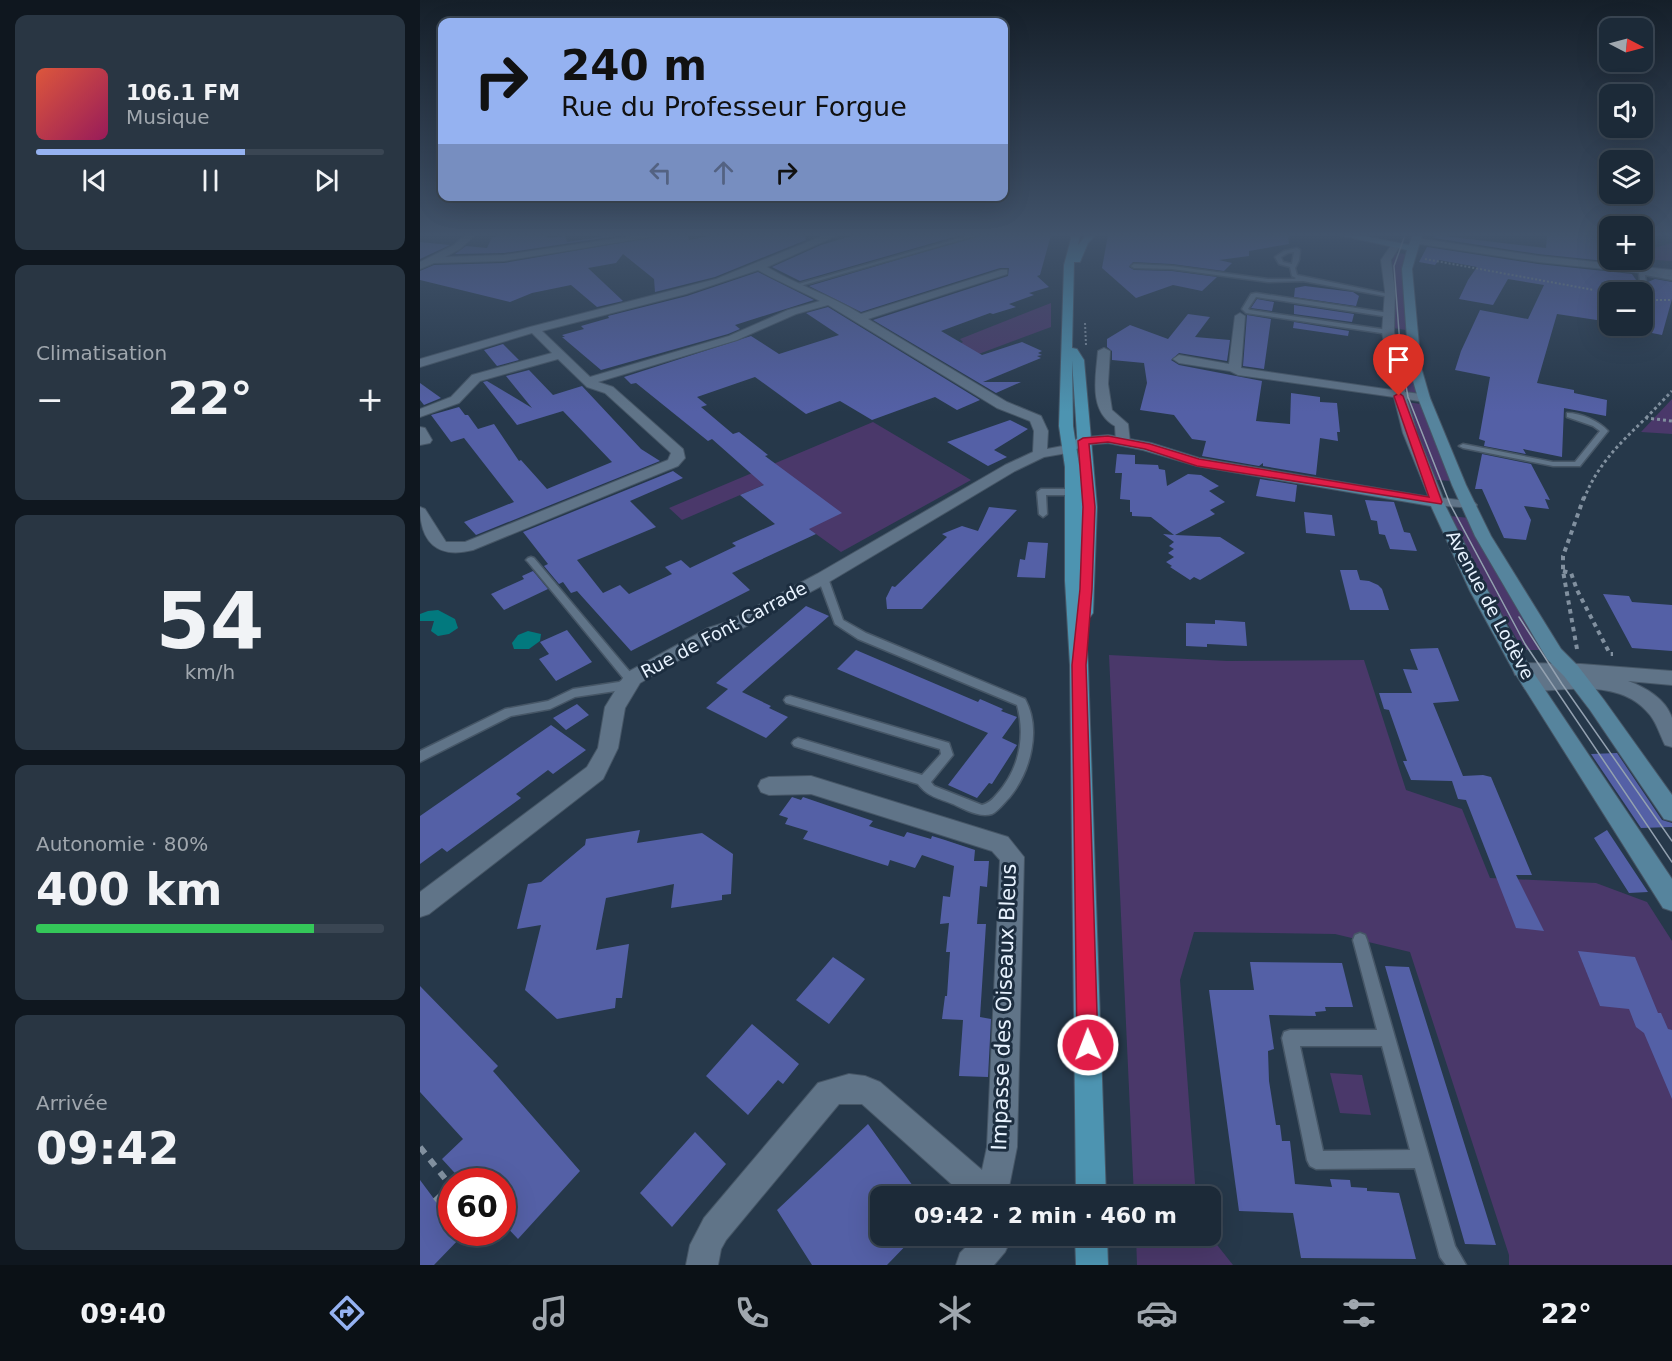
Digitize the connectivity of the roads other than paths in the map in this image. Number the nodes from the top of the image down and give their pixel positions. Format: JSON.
{"nodes":[{"id":1,"x":673,"y":294,"type":"edge"},
{"id":2,"x":813,"y":294,"type":"edge"},
{"id":3,"x":928,"y":294,"type":"edge"},
{"id":4,"x":1068,"y":294,"type":"edge"},
{"id":5,"x":1385,"y":294,"type":"edge"},
{"id":6,"x":1408,"y":294,"type":"edge"},
{"id":7,"x":1390,"y":295,"type":"joint"},
{"id":8,"x":827,"y":302,"type":"junction"},
{"id":9,"x":855,"y":315,"type":"junction"},
{"id":10,"x":1389,"y":315,"type":"junction"},
{"id":11,"x":1240,"y":316,"type":"dead end"},
{"id":12,"x":534,"y":329,"type":"junction"},
{"id":13,"x":1388,"y":332,"type":"junction"},
{"id":14,"x":1104,"y":351,"type":"dead end"},
{"id":15,"x":561,"y":354,"type":"junction"},
{"id":16,"x":1179,"y":359,"type":"dead end"},
{"id":17,"x":420,"y":363,"type":"edge"},
{"id":18,"x":1234,"y":368,"type":"junction"},
{"id":19,"x":589,"y":381,"type":"junction"},
{"id":20,"x":1399,"y":396,"type":"junction"},
{"id":21,"x":1424,"y":398,"type":"junction"},
{"id":22,"x":420,"y":413,"type":"edge"},
{"id":23,"x":1570,"y":415,"type":"dead end"},
{"id":24,"x":420,"y":430,"type":"edge"},
{"id":25,"x":420,"y":441,"type":"edge"},
{"id":26,"x":1124,"y":442,"type":"junction"},
{"id":27,"x":1080,"y":443,"type":"junction"},
{"id":28,"x":1463,"y":446,"type":"dead end"},
{"id":29,"x":1040,"y":454,"type":"junction"},
{"id":30,"x":1073,"y":492,"type":"junction"},
{"id":31,"x":1437,"y":502,"type":"junction"},
{"id":32,"x":1468,"y":505,"type":"junction"},
{"id":33,"x":420,"y":512,"type":"edge"},
{"id":34,"x":1043,"y":514,"type":"dead end"},
{"id":35,"x":531,"y":560,"type":"dead end"},
{"id":36,"x":823,"y":578,"type":"junction"},
{"id":37,"x":1079,"y":665,"type":"junction"},
{"id":38,"x":1576,"y":670,"type":"junction"},
{"id":39,"x":1527,"y":677,"type":"junction"},
{"id":40,"x":633,"y":678,"type":"junction"},
{"id":41,"x":1672,"y":678,"type":"edge"},
{"id":42,"x":790,"y":700,"type":"dead end"},
{"id":43,"x":1672,"y":739,"type":"edge"},
{"id":44,"x":798,"y":743,"type":"dead end"},
{"id":45,"x":420,"y":757,"type":"edge"},
{"id":46,"x":922,"y":780,"type":"junction"},
{"id":47,"x":769,"y":786,"type":"dead end"},
{"id":48,"x":1672,"y":812,"type":"edge"},
{"id":49,"x":1672,"y":900,"type":"edge"},
{"id":50,"x":420,"y":906,"type":"edge"},
{"id":51,"x":1360,"y":940,"type":"dead end"},
{"id":52,"x":1388,"y":1038,"type":"junction"},
{"id":53,"x":1421,"y":1159,"type":"junction"},
{"id":54,"x":977,"y":1186,"type":"edge"},
{"id":55,"x":994,"y":1186,"type":"edge"},
{"id":56,"x":1091,"y":1186,"type":"edge"},
{"id":57,"x":1092,"y":1246,"type":"edge"},
{"id":58,"x":994,"y":1247,"type":"edge"},
{"id":59,"x":702,"y":1265,"type":"edge"},
{"id":60,"x":972,"y":1265,"type":"edge"},
{"id":61,"x":1092,"y":1265,"type":"edge"},
{"id":62,"x":1457,"y":1265,"type":"edge"}],
"edges":[{"from":1,"to":12,"type":"street"},
{"from":2,"to":8,"type":"street"},
{"from":3,"to":9,"type":"street"},
{"from":4,"to":27,"type":"main road"},
{"from":5,"to":7,"type":"lane"},
{"from":6,"to":21,"type":"street","name":"Avenue de Lodève"},
{"from":7,"to":10,"type":"street","name":"Avenue de Lodève"},
{"from":8,"to":9,"type":"street"},
{"from":8,"to":19,"type":"street"},
{"from":9,"to":29,"type":"street"},
{"from":10,"to":13,"type":"street","name":"Avenue de Lodève"},
{"from":10,"to":13,"type":"lane"},
{"from":11,"to":18,"type":"street"},
{"from":12,"to":15,"type":"street"},
{"from":12,"to":17,"type":"street"},
{"from":13,"to":20,"type":"street","name":"Avenue de Lodève"},
{"from":14,"to":26,"type":"street"},
{"from":15,"to":19,"type":"street"},
{"from":15,"to":22,"type":"street"},
{"from":16,"to":18,"type":"street"},
{"from":18,"to":20,"type":"street"},
{"from":19,"to":33,"type":"street"},
{"from":20,"to":21,"type":"street"},
{"from":20,"to":31,"type":"street","name":"Avenue de Lodève"},
{"from":21,"to":32,"type":"street","name":"Avenue de Lodève"},
{"from":23,"to":28,"type":"lane"},
{"from":24,"to":25,"type":"street"},
{"from":26,"to":27,"type":"street"},
{"from":26,"to":31,"type":"street"},
{"from":27,"to":29,"type":"street","name":"Rue de Font Carrade"},
{"from":27,"to":30,"type":"main road"},
{"from":27,"to":37,"type":"main road"},
{"from":29,"to":36,"type":"street","name":"Rue de Font Carrade"},
{"from":30,"to":34,"type":"lane"},
{"from":30,"to":37,"type":"main road"},
{"from":31,"to":32,"type":"street"},
{"from":31,"to":39,"type":"street","name":"Avenue de Lodève"},
{"from":32,"to":38,"type":"street","name":"Avenue de Lodève"},
{"from":35,"to":40,"type":"lane"},
{"from":36,"to":40,"type":"street","name":"Rue de Font Carrade"},
{"from":36,"to":46,"type":"lane"},
{"from":37,"to":56,"type":"main road"},
{"from":38,"to":39,"type":"street"},
{"from":38,"to":41,"type":"street"},
{"from":38,"to":43,"type":"street"},
{"from":38,"to":48,"type":"street","name":"Avenue de Lodève"},
{"from":39,"to":49,"type":"street","name":"Avenue de Lodève"},
{"from":40,"to":45,"type":"lane"},
{"from":40,"to":50,"type":"street","name":"Rue de Font Carrade"},
{"from":42,"to":46,"type":"lane"},
{"from":44,"to":46,"type":"lane"},
{"from":47,"to":55,"type":"street","name":"Impasse des Oiseaux Bleus"},
{"from":51,"to":52,"type":"lane"},
{"from":52,"to":53,"type":"lane"},
{"from":52,"to":53,"type":"lane"},
{"from":53,"to":62,"type":"lane"},
{"from":54,"to":59,"type":"street"},
{"from":57,"to":61,"type":"main road"},
{"from":58,"to":60,"type":"street"}]}
